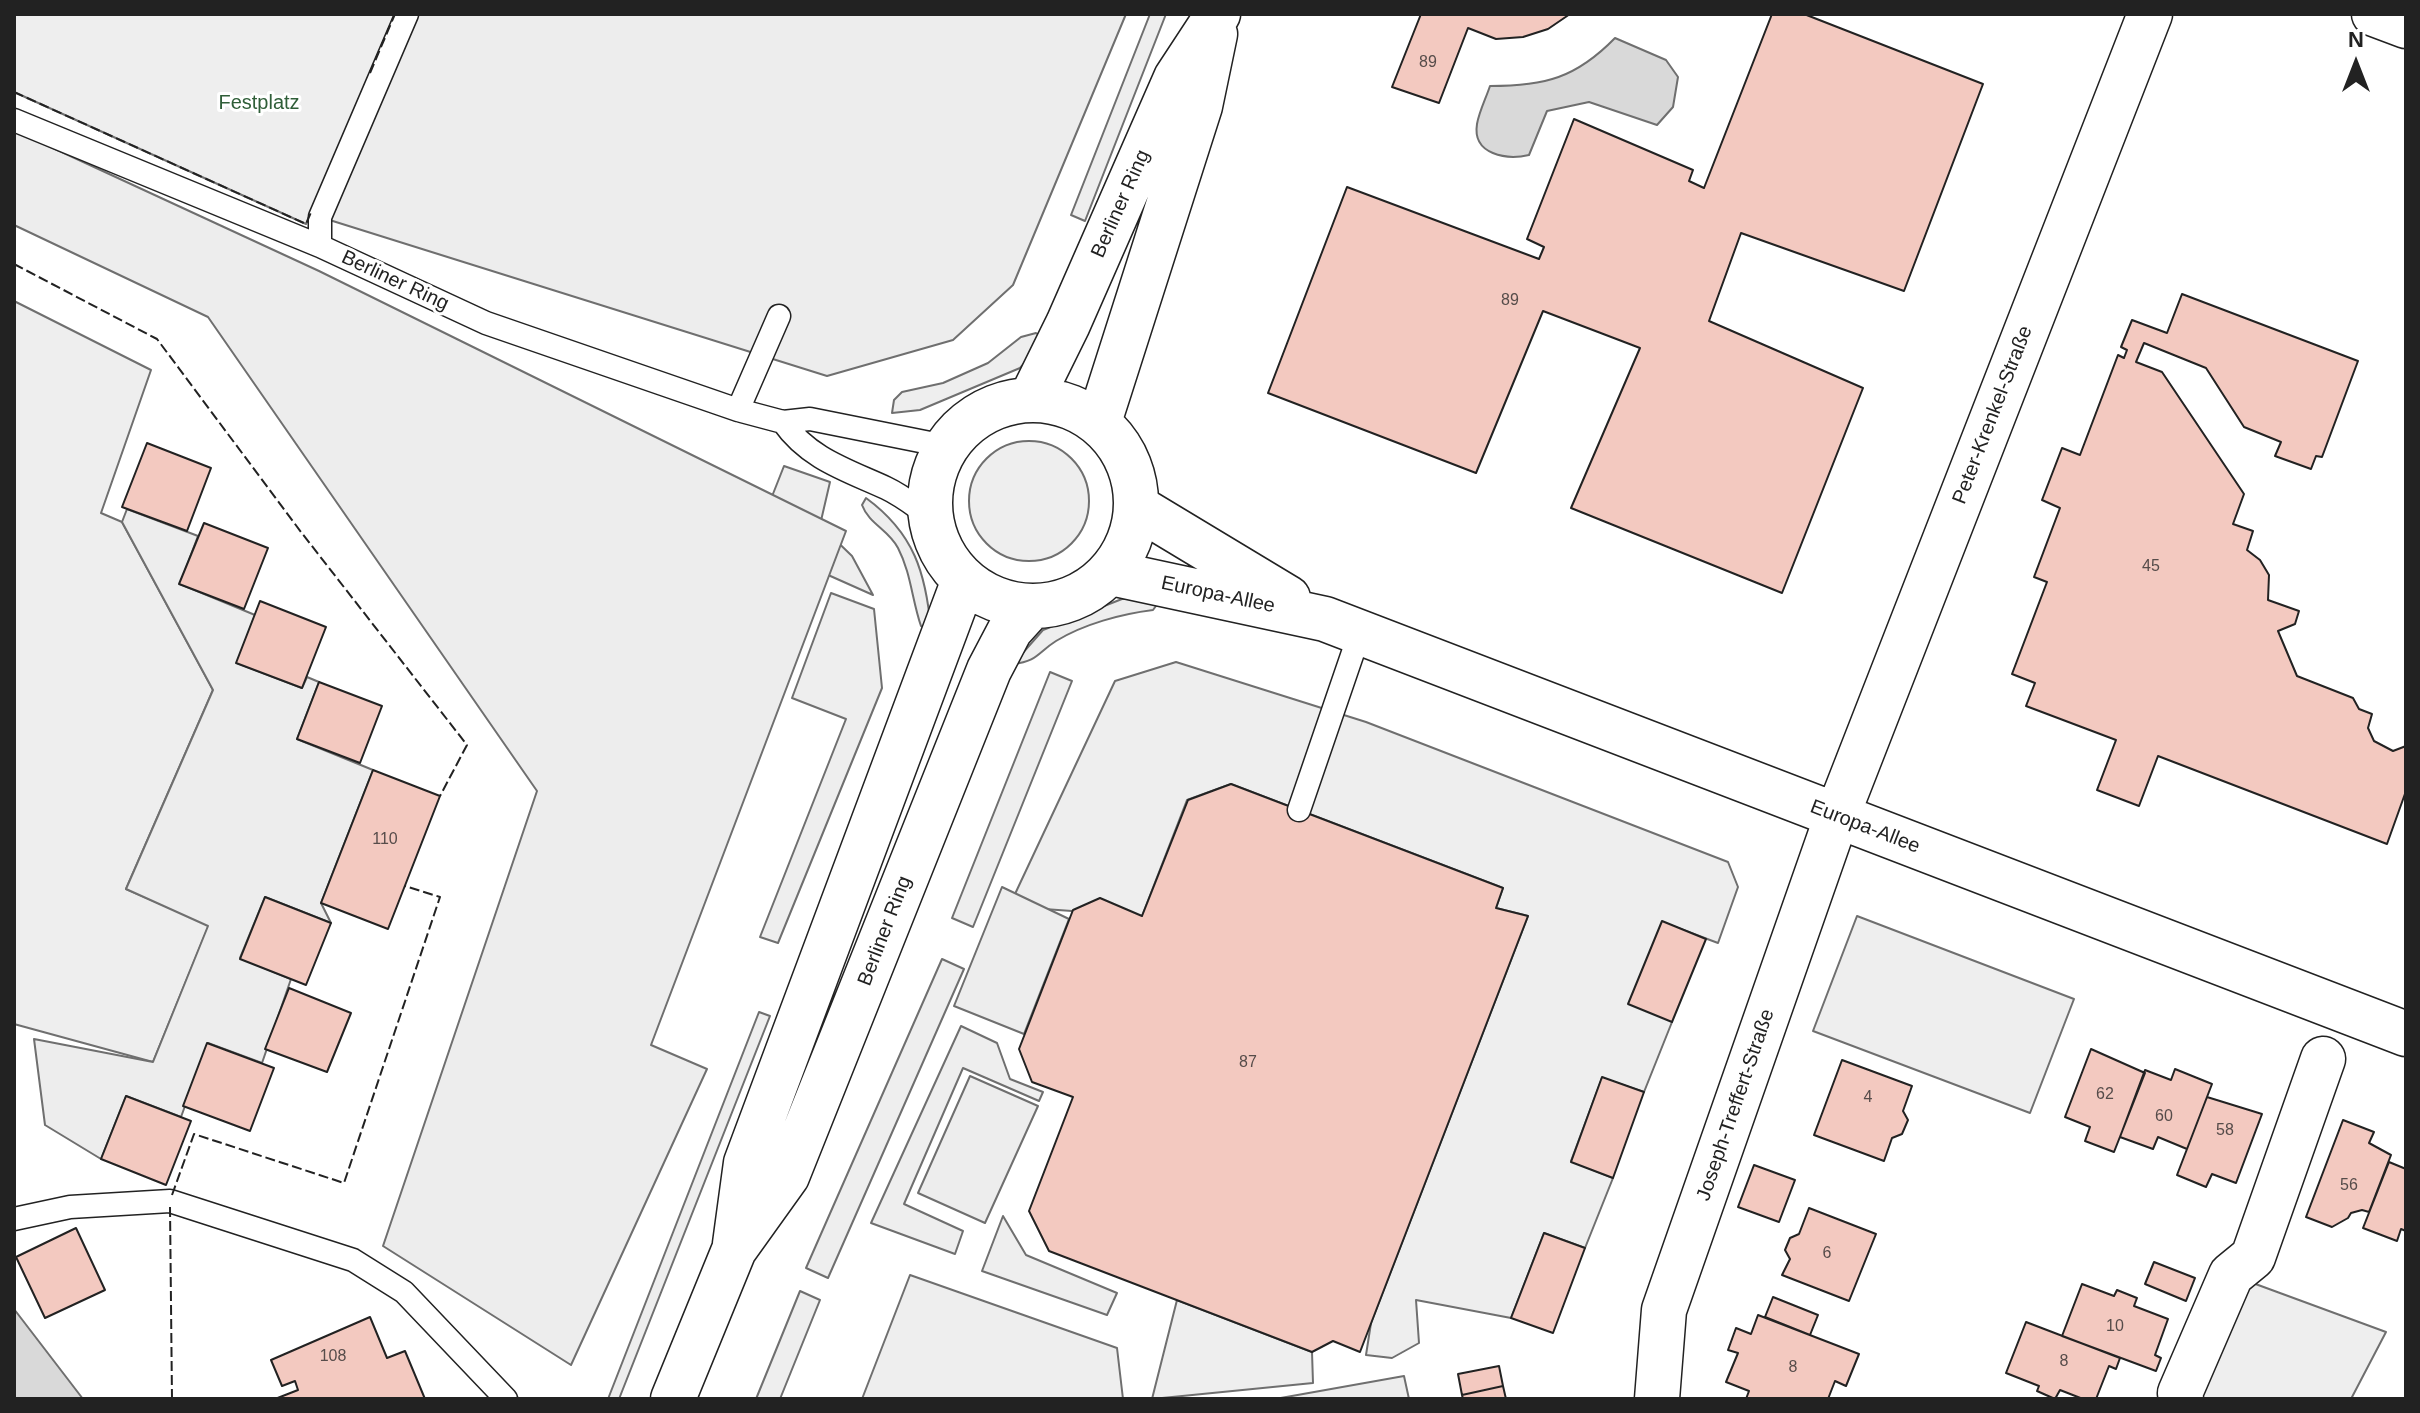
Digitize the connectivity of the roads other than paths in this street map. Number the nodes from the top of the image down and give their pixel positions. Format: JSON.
{"nodes":[{"id":1,"x":407,"y":14,"type":"edge"},
{"id":2,"x":1219,"y":14,"type":"edge"},
{"id":3,"x":2150,"y":14,"type":"edge"},
{"id":4,"x":2374,"y":14,"type":"edge"},
{"id":5,"x":2406,"y":26,"type":"edge"},
{"id":6,"x":14,"y":120,"type":"edge"},
{"id":7,"x":320,"y":246,"type":"junction"},
{"id":8,"x":779,"y":316,"type":"dead end"},
{"id":9,"x":1031,"y":399,"type":"junction"},
{"id":10,"x":738,"y":410,"type":"junction"},
{"id":11,"x":783,"y":422,"type":"junction"},
{"id":12,"x":1099,"y":422,"type":"junction"},
{"id":13,"x":945,"y":446,"type":"junction"},
{"id":14,"x":1137,"y":507,"type":"junction"},
{"id":15,"x":928,"y":515,"type":"junction"},
{"id":16,"x":1111,"y":573,"type":"junction"},
{"id":17,"x":964,"y":580,"type":"junction"},
{"id":18,"x":1030,"y":608,"type":"junction"},
{"id":19,"x":1342,"y":626,"type":"junction"},
{"id":20,"x":1299,"y":810,"type":"dead end"},
{"id":21,"x":1837,"y":816,"type":"junction"},
{"id":22,"x":2406,"y":1034,"type":"edge"},
{"id":23,"x":2323,"y":1059,"type":"dead end"},
{"id":24,"x":14,"y":1219,"type":"edge"},
{"id":25,"x":734,"y":1250,"type":"junction"},
{"id":26,"x":506,"y":1399,"type":"edge"},
{"id":27,"x":673,"y":1399,"type":"edge"},
{"id":28,"x":1657,"y":1399,"type":"edge"},
{"id":29,"x":2181,"y":1399,"type":"edge"}],
"edges":[{"from":1,"to":7,"type":"lane"},
{"from":2,"to":9,"type":"street","name":"Berliner Ring"},
{"from":2,"to":12,"type":"street","name":"Berliner Ring"},
{"from":3,"to":21,"type":"street","name":"Peter-Krenkel-Straße"},
{"from":4,"to":5,"type":"street"},
{"from":6,"to":7,"type":"lane","name":"Berliner Ring"},
{"from":7,"to":10,"type":"lane","name":"Berliner Ring"},
{"from":8,"to":10,"type":"lane"},
{"from":9,"to":12,"type":"street"},
{"from":9,"to":13,"type":"street"},
{"from":10,"to":11,"type":"lane","name":"Berliner Ring"},
{"from":11,"to":13,"type":"lane","name":"Berliner Ring"},
{"from":11,"to":15,"type":"lane"},
{"from":12,"to":14,"type":"street"},
{"from":13,"to":15,"type":"street"},
{"from":14,"to":16,"type":"street"},
{"from":14,"to":19,"type":"street","name":"Europa-Allee"},
{"from":15,"to":17,"type":"street"},
{"from":16,"to":18,"type":"street"},
{"from":16,"to":19,"type":"street","name":"Europa-Allee"},
{"from":17,"to":18,"type":"street"},
{"from":17,"to":25,"type":"street","name":"Berliner Ring"},
{"from":18,"to":25,"type":"street","name":"Berliner Ring"},
{"from":19,"to":20,"type":"lane"},
{"from":19,"to":21,"type":"street","name":"Europa-Allee"},
{"from":21,"to":22,"type":"street","name":"Europa-Allee"},
{"from":21,"to":28,"type":"street","name":"Joseph-Treffert-Straße"},
{"from":23,"to":29,"type":"street"},
{"from":24,"to":26,"type":"lane"},
{"from":25,"to":27,"type":"street","name":"Berliner Ring"}]}
